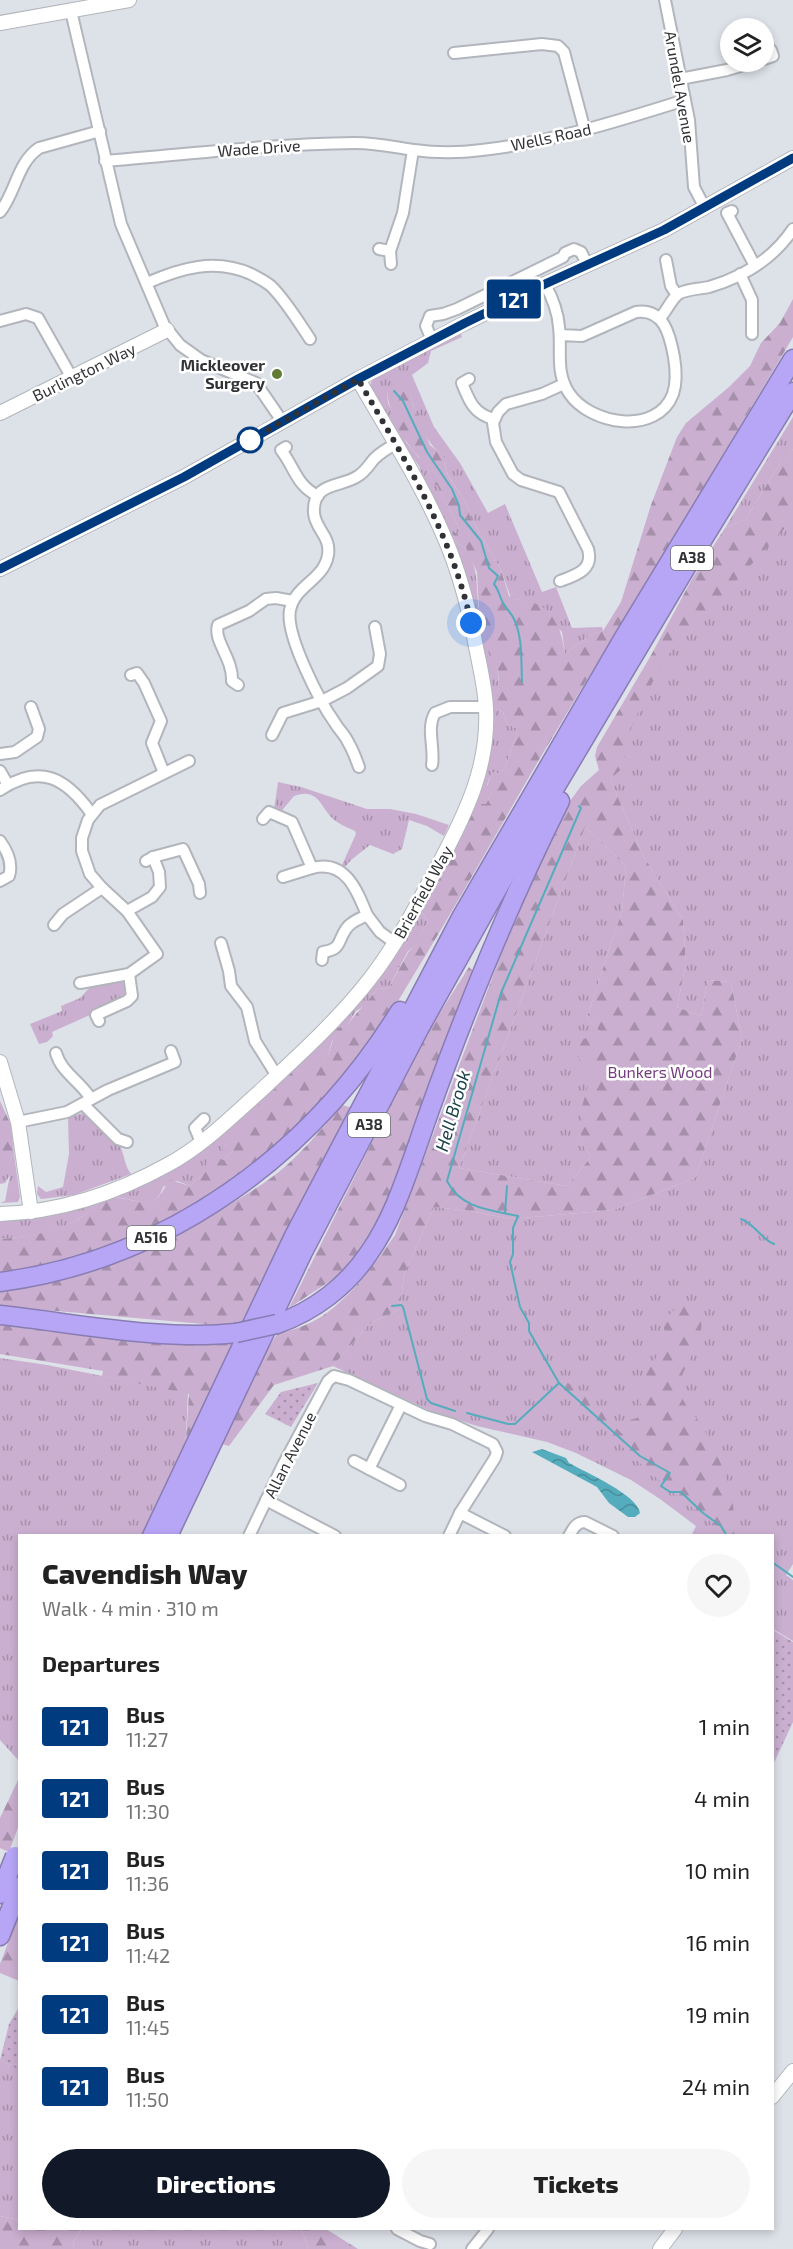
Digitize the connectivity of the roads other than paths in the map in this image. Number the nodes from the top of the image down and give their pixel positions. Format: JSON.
{"nodes":[{"id":1,"x":129,"y":0,"type":"edge"},
{"id":2,"x":665,"y":0,"type":"edge"},
{"id":3,"x":71,"y":10,"type":"junction"},
{"id":4,"x":0,"y":23,"type":"edge"},
{"id":5,"x":454,"y":53,"type":"dead end"},
{"id":6,"x":720,"y":71,"type":"edge"},
{"id":7,"x":680,"y":79,"type":"junction"},
{"id":8,"x":685,"y":100,"type":"junction"},
{"id":9,"x":100,"y":131,"type":"junction"},
{"id":10,"x":585,"y":131,"type":"junction"},
{"id":11,"x":413,"y":150,"type":"junction"},
{"id":12,"x":793,"y":158,"type":"edge"},
{"id":13,"x":105,"y":161,"type":"junction"},
{"id":14,"x":3,"y":208,"type":"edge"},
{"id":15,"x":705,"y":208,"type":"junction"},
{"id":16,"x":732,"y":211,"type":"dead end"},
{"id":17,"x":793,"y":229,"type":"edge"},
{"id":18,"x":666,"y":260,"type":"dead end"},
{"id":19,"x":391,"y":264,"type":"dead end"},
{"id":20,"x":588,"y":264,"type":"junction"},
{"id":21,"x":755,"y":266,"type":"junction"},
{"id":22,"x":740,"y":274,"type":"junction"},
{"id":23,"x":147,"y":283,"type":"junction"},
{"id":24,"x":545,"y":284,"type":"junction"},
{"id":25,"x":677,"y":295,"type":"junction"},
{"id":26,"x":660,"y":318,"type":"junction"},
{"id":27,"x":0,"y":321,"type":"edge"},
{"id":28,"x":167,"y":330,"type":"junction"},
{"id":29,"x":752,"y":334,"type":"dead end"},
{"id":30,"x":560,"y":336,"type":"junction"},
{"id":31,"x":310,"y":339,"type":"dead end"},
{"id":32,"x":432,"y":340,"type":"junction"},
{"id":33,"x":793,"y":359,"type":"edge"},
{"id":34,"x":72,"y":378,"type":"junction"},
{"id":35,"x":358,"y":379,"type":"junction"},
{"id":36,"x":469,"y":379,"type":"dead end"},
{"id":37,"x":564,"y":384,"type":"junction"},
{"id":38,"x":793,"y":392,"type":"edge"},
{"id":39,"x":0,"y":413,"type":"edge"},
{"id":40,"x":494,"y":419,"type":"junction"},
{"id":41,"x":282,"y":421,"type":"junction"},
{"id":42,"x":396,"y":444,"type":"junction"},
{"id":43,"x":286,"y":447,"type":"dead end"},
{"id":44,"x":318,"y":496,"type":"junction"},
{"id":45,"x":1,"y":565,"type":"edge"},
{"id":46,"x":560,"y":581,"type":"dead end"},
{"id":47,"x":293,"y":601,"type":"junction"},
{"id":48,"x":375,"y":627,"type":"dead end"},
{"id":49,"x":131,"y":675,"type":"dead end"},
{"id":50,"x":238,"y":685,"type":"dead end"},
{"id":51,"x":322,"y":701,"type":"junction"},
{"id":52,"x":31,"y":707,"type":"dead end"},
{"id":53,"x":486,"y":707,"type":"junction"},
{"id":54,"x":593,"y":725,"type":"junction"},
{"id":55,"x":272,"y":735,"type":"dead end"},
{"id":56,"x":0,"y":754,"type":"edge"},
{"id":57,"x":360,"y":758,"type":"dead end"},
{"id":58,"x":433,"y":765,"type":"dead end"},
{"id":59,"x":184,"y":766,"type":"dead end"},
{"id":60,"x":0,"y":771,"type":"edge"},
{"id":61,"x":164,"y":773,"type":"junction"},
{"id":62,"x":4,"y":788,"type":"edge"},
{"id":63,"x":91,"y":813,"type":"junction"},
{"id":64,"x":263,"y":819,"type":"dead end"},
{"id":65,"x":0,"y":841,"type":"edge"},
{"id":66,"x":312,"y":868,"type":"junction"},
{"id":67,"x":284,"y":877,"type":"dead end"},
{"id":68,"x":0,"y":881,"type":"edge"},
{"id":69,"x":102,"y":888,"type":"junction"},
{"id":70,"x":201,"y":893,"type":"dead end"},
{"id":71,"x":127,"y":910,"type":"junction"},
{"id":72,"x":367,"y":915,"type":"junction"},
{"id":73,"x":462,"y":916,"type":"junction"},
{"id":74,"x":54,"y":925,"type":"dead end"},
{"id":75,"x":221,"y":943,"type":"dead end"},
{"id":76,"x":395,"y":943,"type":"junction"},
{"id":77,"x":322,"y":960,"type":"dead end"},
{"id":78,"x":129,"y":974,"type":"junction"},
{"id":79,"x":80,"y":983,"type":"dead end"},
{"id":80,"x":99,"y":1022,"type":"dead end"},
{"id":81,"x":171,"y":1052,"type":"dead end"},
{"id":82,"x":56,"y":1053,"type":"dead end"},
{"id":83,"x":0,"y":1062,"type":"edge"},
{"id":84,"x":277,"y":1076,"type":"junction"},
{"id":85,"x":87,"y":1102,"type":"junction"},
{"id":86,"x":204,"y":1119,"type":"dead end"},
{"id":87,"x":18,"y":1122,"type":"junction"},
{"id":88,"x":201,"y":1142,"type":"junction"},
{"id":89,"x":127,"y":1143,"type":"dead end"},
{"id":90,"x":32,"y":1212,"type":"junction"},
{"id":91,"x":0,"y":1214,"type":"edge"},
{"id":92,"x":0,"y":1281,"type":"edge"},
{"id":93,"x":0,"y":1315,"type":"edge"},
{"id":94,"x":401,"y":1405,"type":"junction"},
{"id":95,"x":354,"y":1461,"type":"dead end"},
{"id":96,"x":369,"y":1469,"type":"junction"},
{"id":97,"x":400,"y":1485,"type":"dead end"},
{"id":98,"x":266,"y":1500,"type":"junction"},
{"id":99,"x":460,"y":1513,"type":"junction"},
{"id":100,"x":153,"y":1534,"type":"edge"},
{"id":101,"x":169,"y":1534,"type":"edge"},
{"id":102,"x":250,"y":1534,"type":"edge"},
{"id":103,"x":331,"y":1534,"type":"edge"},
{"id":104,"x":449,"y":1534,"type":"edge"},
{"id":105,"x":501,"y":1534,"type":"edge"},
{"id":106,"x":570,"y":1534,"type":"edge"},
{"id":107,"x":609,"y":1534,"type":"edge"},
{"id":108,"x":13,"y":1864,"type":"edge"},
{"id":109,"x":0,"y":1894,"type":"edge"},
{"id":110,"x":0,"y":1936,"type":"edge"},
{"id":111,"x":793,"y":2071,"type":"edge"},
{"id":112,"x":774,"y":2096,"type":"edge"},
{"id":113,"x":399,"y":2230,"type":"edge"},
{"id":114,"x":487,"y":2230,"type":"edge"},
{"id":115,"x":674,"y":2230,"type":"edge"},
{"id":116,"x":430,"y":2244,"type":"dead end"},
{"id":117,"x":472,"y":2249,"type":"edge"},
{"id":118,"x":660,"y":2249,"type":"edge"}],
"edges":[{"from":1,"to":3,"type":"street"},
{"from":2,"to":7,"type":"street","name":"Arundel Avenue"},
{"from":3,"to":4,"type":"street"},
{"from":3,"to":9,"type":"street"},
{"from":5,"to":10,"type":"street"},
{"from":6,"to":7,"type":"street"},
{"from":7,"to":8,"type":"street","name":"Arundel Avenue"},
{"from":8,"to":10,"type":"street","name":"Wells Road"},
{"from":8,"to":15,"type":"street","name":"Arundel Avenue"},
{"from":9,"to":13,"type":"street"},
{"from":9,"to":14,"type":"street"},
{"from":10,"to":11,"type":"street","name":"Wells Road"},
{"from":11,"to":13,"type":"street","name":"Wade Drive"},
{"from":11,"to":19,"type":"street"},
{"from":12,"to":15,"type":"street"},
{"from":13,"to":23,"type":"street"},
{"from":15,"to":20,"type":"street"},
{"from":16,"to":21,"type":"street"},
{"from":17,"to":21,"type":"street"},
{"from":18,"to":25,"type":"street"},
{"from":20,"to":24,"type":"street"},
{"from":20,"to":32,"type":"street"},
{"from":21,"to":22,"type":"street"},
{"from":22,"to":25,"type":"street"},
{"from":22,"to":29,"type":"street"},
{"from":23,"to":28,"type":"street"},
{"from":23,"to":31,"type":"street"},
{"from":24,"to":30,"type":"street"},
{"from":24,"to":32,"type":"street"},
{"from":25,"to":26,"type":"street"},
{"from":26,"to":30,"type":"street"},
{"from":26,"to":37,"type":"street"},
{"from":27,"to":34,"type":"street"},
{"from":28,"to":34,"type":"street","name":"Burlington Way"},
{"from":28,"to":41,"type":"street"},
{"from":30,"to":37,"type":"street"},
{"from":32,"to":35,"type":"street"},
{"from":33,"to":73,"type":"highway","number":"A38"},
{"from":34,"to":39,"type":"street","name":"Burlington Way"},
{"from":35,"to":41,"type":"street"},
{"from":35,"to":42,"type":"street","name":"Brierfield Way"},
{"from":36,"to":40,"type":"street"},
{"from":37,"to":40,"type":"street"},
{"from":38,"to":54,"type":"highway","number":"A38"},
{"from":40,"to":46,"type":"street"},
{"from":41,"to":45,"type":"street"},
{"from":42,"to":44,"type":"street"},
{"from":42,"to":53,"type":"street","name":"Brierfield Way"},
{"from":43,"to":44,"type":"street"},
{"from":44,"to":47,"type":"street"},
{"from":47,"to":50,"type":"street"},
{"from":47,"to":51,"type":"street"},
{"from":48,"to":51,"type":"street"},
{"from":49,"to":61,"type":"street"},
{"from":51,"to":55,"type":"street"},
{"from":51,"to":57,"type":"street"},
{"from":52,"to":56,"type":"street"},
{"from":53,"to":58,"type":"street"},
{"from":53,"to":76,"type":"street","name":"Brierfield Way"},
{"from":54,"to":93,"type":"highway","bridge":true},
{"from":54,"to":101,"type":"highway","number":"A38"},
{"from":59,"to":61,"type":"street"},
{"from":60,"to":62,"type":"street"},
{"from":61,"to":63,"type":"street"},
{"from":62,"to":63,"type":"street"},
{"from":63,"to":69,"type":"street"},
{"from":64,"to":66,"type":"street"},
{"from":65,"to":68,"type":"street"},
{"from":66,"to":67,"type":"street"},
{"from":66,"to":72,"type":"street"},
{"from":69,"to":71,"type":"street"},
{"from":69,"to":74,"type":"street"},
{"from":70,"to":71,"type":"street"},
{"from":71,"to":78,"type":"street"},
{"from":72,"to":76,"type":"street"},
{"from":72,"to":77,"type":"street"},
{"from":73,"to":92,"type":"highway","number":"A516"},
{"from":73,"to":100,"type":"highway","number":"A38"},
{"from":75,"to":84,"type":"street"},
{"from":76,"to":84,"type":"street","name":"Brierfield Way"},
{"from":78,"to":79,"type":"street"},
{"from":78,"to":80,"type":"street"},
{"from":81,"to":85,"type":"street"},
{"from":82,"to":85,"type":"street"},
{"from":83,"to":87,"type":"street"},
{"from":84,"to":88,"type":"street","name":"Brierfield Way"},
{"from":85,"to":87,"type":"street"},
{"from":85,"to":89,"type":"street"},
{"from":86,"to":88,"type":"street"},
{"from":87,"to":90,"type":"street"},
{"from":88,"to":90,"type":"street","name":"Brierfield Way"},
{"from":90,"to":91,"type":"street","name":"Brierfield Way"},
{"from":94,"to":96,"type":"street"},
{"from":94,"to":98,"type":"street","name":"Allan Avenue"},
{"from":94,"to":99,"type":"street"},
{"from":95,"to":96,"type":"street"},
{"from":96,"to":97,"type":"street"},
{"from":98,"to":102,"type":"street","name":"Allan Avenue"},
{"from":98,"to":103,"type":"street"},
{"from":99,"to":104,"type":"street"},
{"from":99,"to":105,"type":"street"},
{"from":106,"to":107,"type":"street"},
{"from":108,"to":109,"type":"highway"},
{"from":108,"to":110,"type":"highway"},
{"from":111,"to":112,"type":"street"},
{"from":113,"to":116,"type":"street"},
{"from":114,"to":117,"type":"street"},
{"from":115,"to":118,"type":"street"}]}
